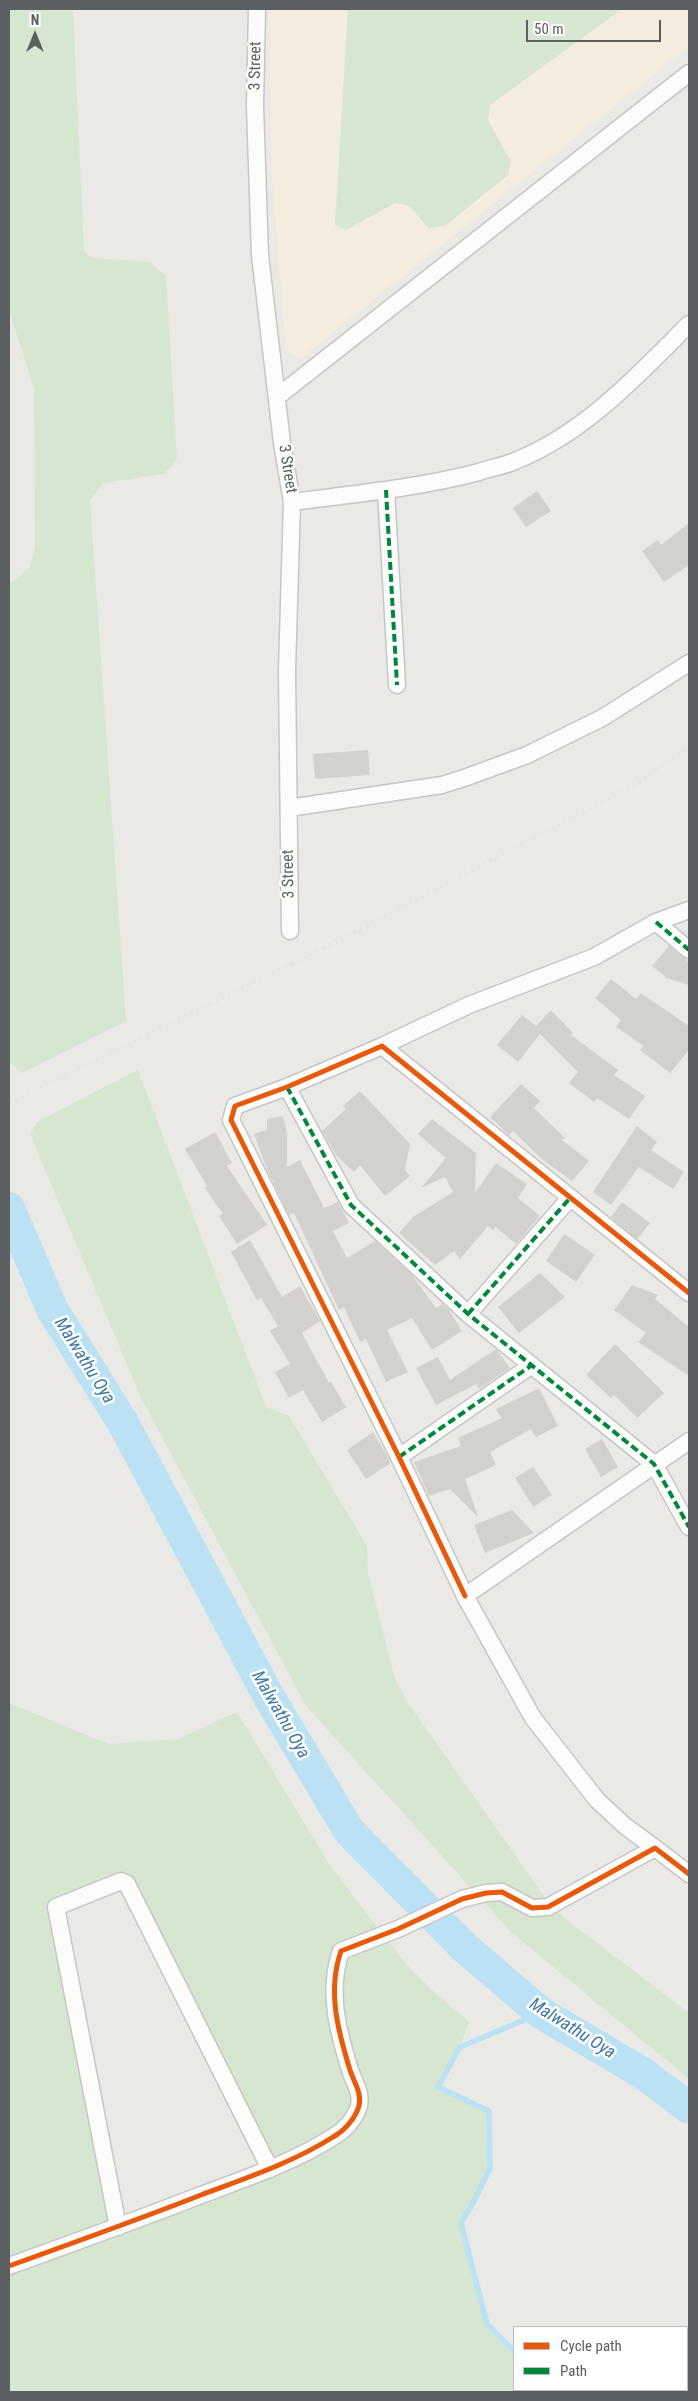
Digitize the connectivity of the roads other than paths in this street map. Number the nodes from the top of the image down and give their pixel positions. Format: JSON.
{"nodes":[{"id":1,"x":257,"y":9,"type":"edge"},
{"id":2,"x":689,"y":74,"type":"edge"},
{"id":3,"x":689,"y":324,"type":"edge"},
{"id":4,"x":277,"y":397,"type":"junction"},
{"id":5,"x":386,"y":490,"type":"junction"},
{"id":6,"x":292,"y":502,"type":"junction"},
{"id":7,"x":689,"y":663,"type":"edge"},
{"id":8,"x":397,"y":685,"type":"dead end"},
{"id":9,"x":289,"y":808,"type":"junction"},
{"id":10,"x":689,"y":910,"type":"edge"},
{"id":11,"x":656,"y":922,"type":"junction"},
{"id":12,"x":290,"y":931,"type":"dead end"},
{"id":13,"x":689,"y":950,"type":"edge"},
{"id":14,"x":382,"y":1046,"type":"junction"},
{"id":15,"x":287,"y":1087,"type":"junction"},
{"id":16,"x":570,"y":1198,"type":"junction"},
{"id":17,"x":689,"y":1293,"type":"edge"},
{"id":18,"x":468,"y":1314,"type":"junction"},
{"id":19,"x":532,"y":1365,"type":"junction"},
{"id":20,"x":689,"y":1441,"type":"edge"},
{"id":21,"x":399,"y":1457,"type":"junction"},
{"id":22,"x":654,"y":1464,"type":"junction"},
{"id":23,"x":689,"y":1527,"type":"edge"},
{"id":24,"x":465,"y":1596,"type":"junction"},
{"id":25,"x":655,"y":1848,"type":"junction"},
{"id":26,"x":689,"y":1874,"type":"edge"},
{"id":27,"x":270,"y":2169,"type":"junction"},
{"id":28,"x":118,"y":2226,"type":"junction"},
{"id":29,"x":9,"y":2266,"type":"edge"}],
"edges":[{"from":1,"to":4,"type":"street","name":"3 Street"},
{"from":2,"to":4,"type":"street"},
{"from":3,"to":5,"type":"street"},
{"from":4,"to":6,"type":"street","name":"3 Street"},
{"from":5,"to":6,"type":"street"},
{"from":5,"to":8,"type":"street"},
{"from":6,"to":9,"type":"street","name":"3 Street"},
{"from":7,"to":9,"type":"street"},
{"from":9,"to":12,"type":"street","name":"3 Street"},
{"from":10,"to":11,"type":"street"},
{"from":11,"to":13,"type":"street"},
{"from":11,"to":14,"type":"street"},
{"from":14,"to":15,"type":"street"},
{"from":14,"to":16,"type":"street"},
{"from":15,"to":18,"type":"street"},
{"from":15,"to":21,"type":"street"},
{"from":16,"to":17,"type":"street"},
{"from":16,"to":18,"type":"street"},
{"from":18,"to":19,"type":"street"},
{"from":19,"to":21,"type":"street"},
{"from":19,"to":22,"type":"street"},
{"from":20,"to":22,"type":"street"},
{"from":21,"to":24,"type":"street"},
{"from":22,"to":23,"type":"street"},
{"from":22,"to":24,"type":"street"},
{"from":24,"to":25,"type":"street"},
{"from":25,"to":26,"type":"street"},
{"from":25,"to":27,"type":"street"},
{"from":27,"to":28,"type":"street"},
{"from":27,"to":28,"type":"street"},
{"from":28,"to":29,"type":"street"}]}
